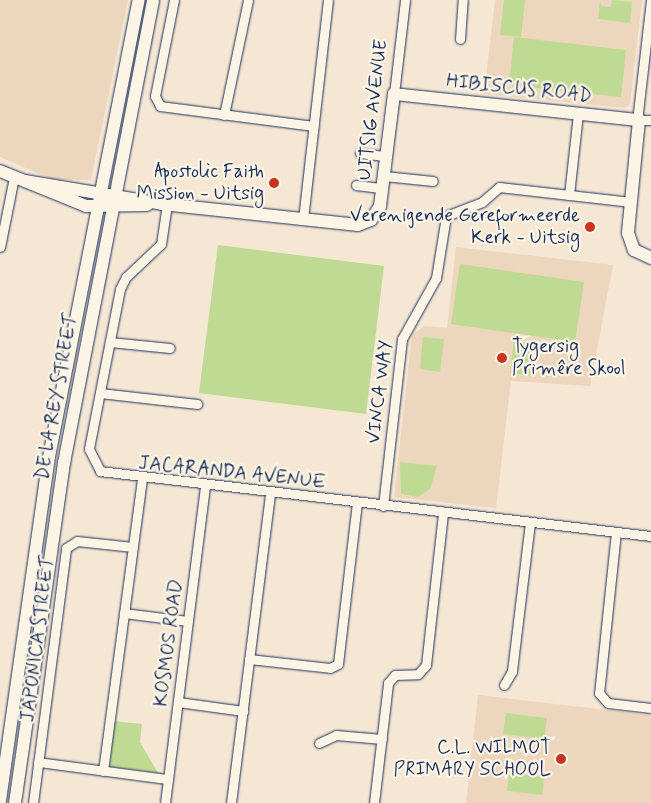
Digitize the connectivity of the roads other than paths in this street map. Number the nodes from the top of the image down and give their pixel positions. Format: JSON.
{"nodes":[{"id":1,"x":138,"y":0,"type":"edge"},
{"id":2,"x":153,"y":0,"type":"edge"},
{"id":3,"x":174,"y":0,"type":"edge"},
{"id":4,"x":248,"y":0,"type":"edge"},
{"id":5,"x":328,"y":0,"type":"edge"},
{"id":6,"x":405,"y":0,"type":"edge"},
{"id":7,"x":463,"y":0,"type":"edge"},
{"id":8,"x":651,"y":3,"type":"edge"},
{"id":9,"x":460,"y":39,"type":"dead end"},
{"id":10,"x":647,"y":61,"type":"edge"},
{"id":11,"x":394,"y":94,"type":"junction"},
{"id":12,"x":578,"y":114,"type":"junction"},
{"id":13,"x":224,"y":115,"type":"junction"},
{"id":14,"x":645,"y":120,"type":"edge"},
{"id":15,"x":314,"y":126,"type":"junction"},
{"id":16,"x":360,"y":153,"type":"dead end"},
{"id":17,"x":386,"y":156,"type":"junction"},
{"id":18,"x":0,"y":171,"type":"edge"},
{"id":19,"x":19,"y":179,"type":"junction"},
{"id":20,"x":433,"y":181,"type":"dead end"},
{"id":21,"x":383,"y":182,"type":"junction"},
{"id":22,"x":356,"y":184,"type":"dead end"},
{"id":23,"x":101,"y":193,"type":"junction"},
{"id":24,"x":115,"y":195,"type":"junction"},
{"id":25,"x":570,"y":195,"type":"junction"},
{"id":26,"x":631,"y":202,"type":"junction"},
{"id":27,"x":164,"y":204,"type":"junction"},
{"id":28,"x":98,"y":208,"type":"junction"},
{"id":29,"x":112,"y":208,"type":"junction"},
{"id":30,"x":303,"y":219,"type":"junction"},
{"id":31,"x":0,"y":247,"type":"edge"},
{"id":32,"x":651,"y":258,"type":"edge"},
{"id":33,"x":110,"y":342,"type":"junction"},
{"id":34,"x":170,"y":348,"type":"dead end"},
{"id":35,"x":100,"y":394,"type":"junction"},
{"id":36,"x":197,"y":404,"type":"dead end"},
{"id":37,"x":142,"y":479,"type":"junction"},
{"id":38,"x":206,"y":486,"type":"junction"},
{"id":39,"x":270,"y":494,"type":"junction"},
{"id":40,"x":357,"y":503,"type":"junction"},
{"id":41,"x":383,"y":506,"type":"junction"},
{"id":42,"x":443,"y":513,"type":"junction"},
{"id":43,"x":530,"y":523,"type":"junction"},
{"id":44,"x":616,"y":532,"type":"junction"},
{"id":45,"x":651,"y":536,"type":"edge"},
{"id":46,"x":133,"y":547,"type":"junction"},
{"id":47,"x":124,"y":613,"type":"junction"},
{"id":48,"x":188,"y":622,"type":"junction"},
{"id":49,"x":249,"y":659,"type":"junction"},
{"id":50,"x":504,"y":685,"type":"dead end"},
{"id":51,"x":178,"y":702,"type":"junction"},
{"id":52,"x":651,"y":708,"type":"edge"},
{"id":53,"x":243,"y":711,"type":"junction"},
{"id":54,"x":382,"y":739,"type":"junction"},
{"id":55,"x":319,"y":743,"type":"dead end"},
{"id":56,"x":38,"y":762,"type":"junction"},
{"id":57,"x":103,"y":770,"type":"junction"},
{"id":58,"x":168,"y":779,"type":"junction"},
{"id":59,"x":0,"y":801,"type":"edge"},
{"id":60,"x":15,"y":803,"type":"edge"},
{"id":61,"x":33,"y":803,"type":"edge"},
{"id":62,"x":165,"y":803,"type":"edge"},
{"id":63,"x":231,"y":803,"type":"edge"},
{"id":64,"x":374,"y":803,"type":"edge"}],
"edges":[{"from":1,"to":23,"type":"main road","name":"DE LA REY STREET"},
{"from":2,"to":24,"type":"main road","name":"DE LA REY STREET"},
{"from":3,"to":13,"type":"street"},
{"from":4,"to":13,"type":"street"},
{"from":5,"to":15,"type":"street"},
{"from":6,"to":11,"type":"street","name":"UITSIG AVENUE"},
{"from":7,"to":9,"type":"street"},
{"from":8,"to":10,"type":"street"},
{"from":10,"to":14,"type":"street"},
{"from":11,"to":12,"type":"main road","name":"HIBISCUS ROAD"},
{"from":11,"to":17,"type":"main road","name":"UITSIG AVENUE"},
{"from":12,"to":14,"type":"main road","name":"HIBISCUS ROAD"},
{"from":12,"to":25,"type":"street"},
{"from":13,"to":15,"type":"street"},
{"from":14,"to":26,"type":"main road"},
{"from":15,"to":30,"type":"street"},
{"from":16,"to":17,"type":"street"},
{"from":17,"to":21,"type":"main road","name":"UITSIG AVENUE"},
{"from":18,"to":19,"type":"main road"},
{"from":19,"to":23,"type":"main road","name":"UITSIG AVENUE"},
{"from":19,"to":28,"type":"main road","name":"UITSIG AVENUE"},
{"from":19,"to":31,"type":"street"},
{"from":20,"to":21,"type":"street"},
{"from":21,"to":22,"type":"street"},
{"from":21,"to":30,"type":"main road","name":"UITSIG AVENUE"},
{"from":23,"to":24,"type":"main road","name":"UITSIG AVENUE"},
{"from":23,"to":28,"type":"main road","name":"DE LA REY STREET"},
{"from":24,"to":27,"type":"main road","name":"UITSIG AVENUE"},
{"from":24,"to":29,"type":"main road","name":"DE LA REY STREET"},
{"from":25,"to":26,"type":"street","name":"VINCA WAY"},
{"from":25,"to":41,"type":"street","name":"VINCA WAY"},
{"from":26,"to":32,"type":"main road"},
{"from":27,"to":29,"type":"main road","name":"UITSIG AVENUE"},
{"from":27,"to":30,"type":"main road","name":"UITSIG AVENUE"},
{"from":27,"to":33,"type":"street","name":"JACARANDA AVENUE"},
{"from":28,"to":29,"type":"main road","name":"UITSIG AVENUE"},
{"from":28,"to":59,"type":"main road","name":"DE LA REY STREET"},
{"from":29,"to":60,"type":"main road","name":"DE LA REY STREET"},
{"from":33,"to":34,"type":"street"},
{"from":33,"to":35,"type":"street","name":"JACARANDA AVENUE"},
{"from":35,"to":36,"type":"street"},
{"from":35,"to":37,"type":"street","name":"JACARANDA AVENUE"},
{"from":37,"to":38,"type":"street","name":"JACARANDA AVENUE"},
{"from":37,"to":46,"type":"street"},
{"from":38,"to":39,"type":"street","name":"JACARANDA AVENUE"},
{"from":38,"to":48,"type":"street","name":"KOSMOS ROAD"},
{"from":39,"to":40,"type":"street","name":"JACARANDA AVENUE"},
{"from":39,"to":49,"type":"street"},
{"from":40,"to":41,"type":"street","name":"JACARANDA AVENUE"},
{"from":40,"to":49,"type":"street"},
{"from":41,"to":42,"type":"street","name":"JACARANDA AVENUE"},
{"from":42,"to":43,"type":"street","name":"JACARANDA AVENUE"},
{"from":42,"to":54,"type":"street"},
{"from":43,"to":44,"type":"street","name":"JACARANDA AVENUE"},
{"from":43,"to":50,"type":"street"},
{"from":44,"to":45,"type":"street","name":"JACARANDA AVENUE"},
{"from":44,"to":52,"type":"street"},
{"from":46,"to":47,"type":"street"},
{"from":46,"to":56,"type":"street","name":"JAPONICA STREET"},
{"from":47,"to":48,"type":"street"},
{"from":47,"to":57,"type":"street"},
{"from":48,"to":51,"type":"street","name":"KOSMOS ROAD"},
{"from":49,"to":53,"type":"street"},
{"from":51,"to":53,"type":"street"},
{"from":51,"to":58,"type":"street","name":"KOSMOS ROAD"},
{"from":53,"to":63,"type":"street"},
{"from":54,"to":55,"type":"street"},
{"from":54,"to":64,"type":"street"},
{"from":56,"to":57,"type":"street"},
{"from":56,"to":61,"type":"street","name":"JAPONICA STREET"},
{"from":57,"to":58,"type":"street"},
{"from":58,"to":62,"type":"street","name":"KOSMOS ROAD"}]}
